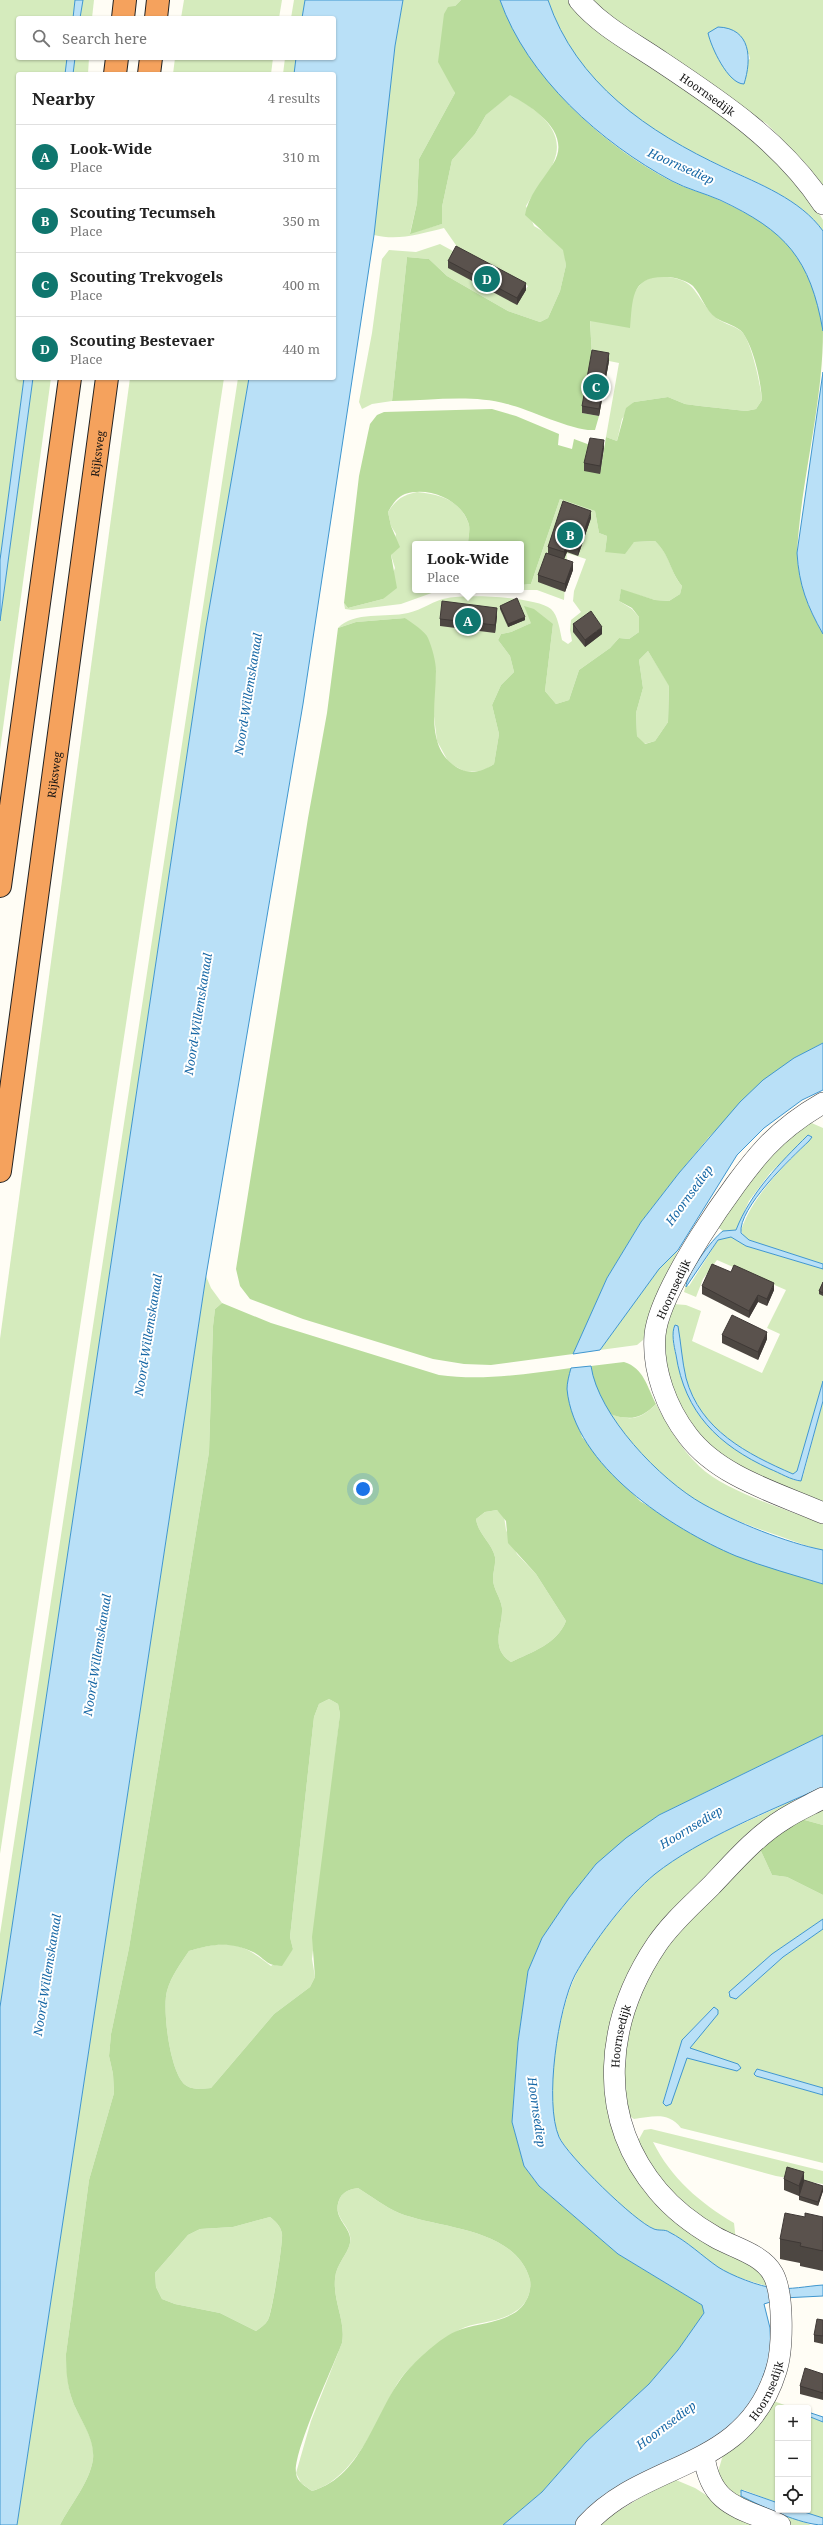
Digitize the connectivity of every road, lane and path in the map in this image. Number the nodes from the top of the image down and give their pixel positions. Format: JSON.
{"nodes":[{"id":1,"x":125,"y":0,"type":"edge"},
{"id":2,"x":158,"y":0,"type":"edge"},
{"id":3,"x":579,"y":0,"type":"edge"},
{"id":4,"x":123,"y":16,"type":"edge"},
{"id":5,"x":156,"y":16,"type":"edge"},
{"id":6,"x":117,"y":60,"type":"edge"},
{"id":7,"x":151,"y":60,"type":"edge"},
{"id":8,"x":115,"y":72,"type":"edge"},
{"id":9,"x":149,"y":72,"type":"edge"},
{"id":10,"x":823,"y":204,"type":"edge"},
{"id":11,"x":70,"y":380,"type":"edge"},
{"id":12,"x":107,"y":380,"type":"edge"},
{"id":13,"x":0,"y":886,"type":"edge"},
{"id":14,"x":823,"y":1103,"type":"edge"},
{"id":15,"x":0,"y":1171,"type":"edge"},
{"id":16,"x":823,"y":1513,"type":"edge"},
{"id":17,"x":823,"y":1798,"type":"edge"},
{"id":18,"x":704,"y":2456,"type":"junction"},
{"id":19,"x":586,"y":2525,"type":"edge"},
{"id":20,"x":780,"y":2525,"type":"edge"}],
"edges":[{"from":1,"to":4,"type":"highway"},
{"from":2,"to":5,"type":"highway"},
{"from":3,"to":10,"type":"street","name":"Hoornsedijk"},
{"from":6,"to":8,"type":"highway"},
{"from":7,"to":9,"type":"highway"},
{"from":11,"to":13,"type":"highway"},
{"from":12,"to":15,"type":"highway","name":"Rijksweg"},
{"from":14,"to":16,"type":"street","name":"Hoornsedijk"},
{"from":17,"to":18,"type":"street","name":"Hoornsedijk"},
{"from":18,"to":19,"type":"street","name":"Hoornsedijk"},
{"from":18,"to":20,"type":"street"}]}
